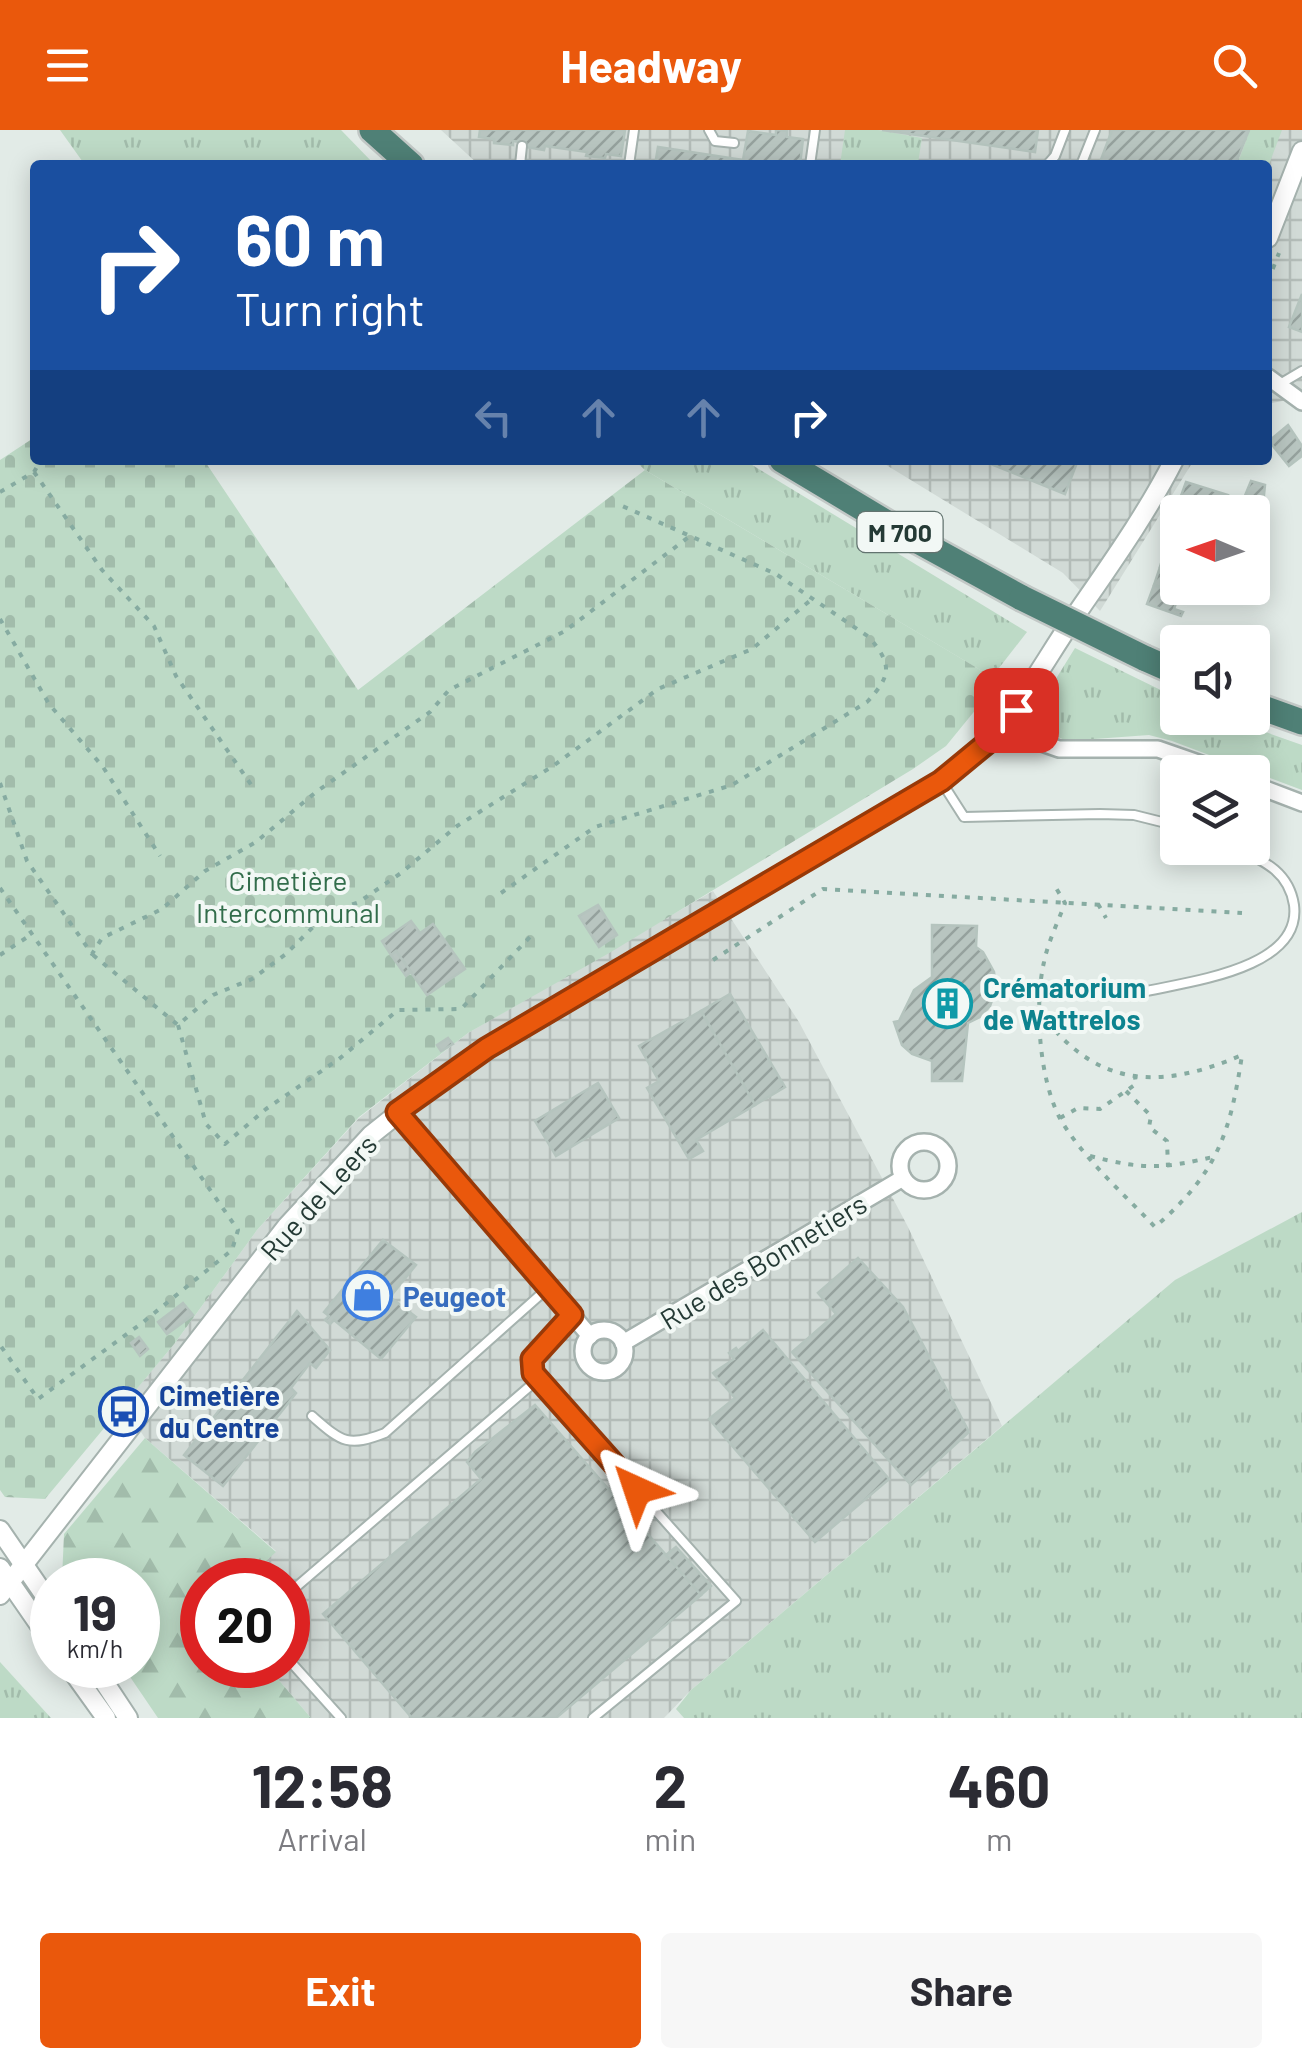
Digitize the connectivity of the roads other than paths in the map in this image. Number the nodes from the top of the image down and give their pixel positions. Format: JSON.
{"nodes":[{"id":1,"x":372,"y":130,"type":"edge"},
{"id":2,"x":387,"y":130,"type":"edge"},
{"id":3,"x":634,"y":130,"type":"edge"},
{"id":4,"x":709,"y":130,"type":"edge"},
{"id":5,"x":815,"y":130,"type":"edge"},
{"id":6,"x":1065,"y":130,"type":"edge"},
{"id":7,"x":1095,"y":130,"type":"edge"},
{"id":8,"x":734,"y":144,"type":"dead end"},
{"id":9,"x":522,"y":146,"type":"dead end"},
{"id":10,"x":1302,"y":151,"type":"edge"},
{"id":11,"x":405,"y":160,"type":"edge"},
{"id":12,"x":414,"y":160,"type":"edge"},
{"id":13,"x":521,"y":160,"type":"edge"},
{"id":14,"x":630,"y":160,"type":"edge"},
{"id":15,"x":811,"y":160,"type":"edge"},
{"id":16,"x":1051,"y":160,"type":"edge"},
{"id":17,"x":1083,"y":160,"type":"edge"},
{"id":18,"x":1272,"y":228,"type":"edge"},
{"id":19,"x":1302,"y":371,"type":"edge"},
{"id":20,"x":1274,"y":380,"type":"edge"},
{"id":21,"x":1302,"y":402,"type":"edge"},
{"id":22,"x":790,"y":465,"type":"edge"},
{"id":23,"x":1171,"y":465,"type":"edge"},
{"id":24,"x":1160,"y":665,"type":"edge"},
{"id":25,"x":1270,"y":710,"type":"edge"},
{"id":26,"x":1008,"y":720,"type":"junction"},
{"id":27,"x":1302,"y":722,"type":"edge"},
{"id":28,"x":1175,"y":755,"type":"edge"},
{"id":29,"x":941,"y":781,"type":"junction"},
{"id":30,"x":1270,"y":791,"type":"edge"},
{"id":31,"x":1302,"y":803,"type":"edge"},
{"id":32,"x":1160,"y":822,"type":"edge"},
{"id":33,"x":1267,"y":865,"type":"edge"},
{"id":34,"x":1148,"y":992,"type":"dead end"},
{"id":35,"x":397,"y":1112,"type":"junction"},
{"id":36,"x":903,"y":1178,"type":"dead end"},
{"id":37,"x":548,"y":1288,"type":"junction"},
{"id":38,"x":572,"y":1315,"type":"junction"},
{"id":39,"x":590,"y":1336,"type":"junction"},
{"id":40,"x":623,"y":1343,"type":"junction"},
{"id":41,"x":537,"y":1380,"type":"junction"},
{"id":42,"x":312,"y":1416,"type":"dead end"},
{"id":43,"x":0,"y":1530,"type":"edge"},
{"id":44,"x":24,"y":1564,"type":"junction"},
{"id":45,"x":30,"y":1573,"type":"edge"},
{"id":46,"x":310,"y":1575,"type":"edge"},
{"id":47,"x":3,"y":1582,"type":"edge"},
{"id":48,"x":30,"y":1615,"type":"edge"},
{"id":49,"x":310,"y":1683,"type":"edge"},
{"id":50,"x":84,"y":1688,"type":"edge"},
{"id":51,"x":108,"y":1688,"type":"edge"},
{"id":52,"x":106,"y":1718,"type":"edge"},
{"id":53,"x":128,"y":1718,"type":"edge"},
{"id":54,"x":341,"y":1718,"type":"edge"},
{"id":55,"x":592,"y":1718,"type":"edge"}],
"edges":[{"from":1,"to":11,"type":"highway"},
{"from":2,"to":12,"type":"highway"},
{"from":3,"to":14,"type":"lane"},
{"from":4,"to":8,"type":"lane"},
{"from":5,"to":15,"type":"lane"},
{"from":6,"to":16,"type":"lane"},
{"from":7,"to":17,"type":"lane"},
{"from":9,"to":13,"type":"lane"},
{"from":10,"to":18,"type":"street"},
{"from":19,"to":20,"type":"lane"},
{"from":20,"to":21,"type":"street"},
{"from":22,"to":24,"type":"highway","number":"M 700","bridge":true},
{"from":23,"to":26,"type":"street","name":"Rue de Leers"},
{"from":25,"to":27,"type":"highway"},
{"from":26,"to":28,"type":"street"},
{"from":26,"to":29,"type":"street","name":"Rue de Leers"},
{"from":29,"to":32,"type":"lane"},
{"from":29,"to":35,"type":"street","name":"Rue de Leers"},
{"from":30,"to":31,"type":"street"},
{"from":33,"to":34,"type":"lane"},
{"from":35,"to":37,"type":"street"},
{"from":35,"to":44,"type":"street","name":"Rue de Leers"},
{"from":36,"to":40,"type":"street","name":"Rue des Bonnetiers"},
{"from":37,"to":38,"type":"street"},
{"from":37,"to":42,"type":"lane"},
{"from":38,"to":39,"type":"street"},
{"from":38,"to":41,"type":"lane"},
{"from":39,"to":40,"type":"street"},
{"from":39,"to":40,"type":"street"},
{"from":41,"to":46,"type":"lane"},
{"from":41,"to":55,"type":"lane"},
{"from":43,"to":44,"type":"street"},
{"from":44,"to":45,"type":"street"},
{"from":44,"to":47,"type":"street","name":"Rue de Leers"},
{"from":47,"to":48,"type":"street"},
{"from":49,"to":54,"type":"lane"},
{"from":50,"to":52,"type":"street"},
{"from":51,"to":53,"type":"street"}]}
